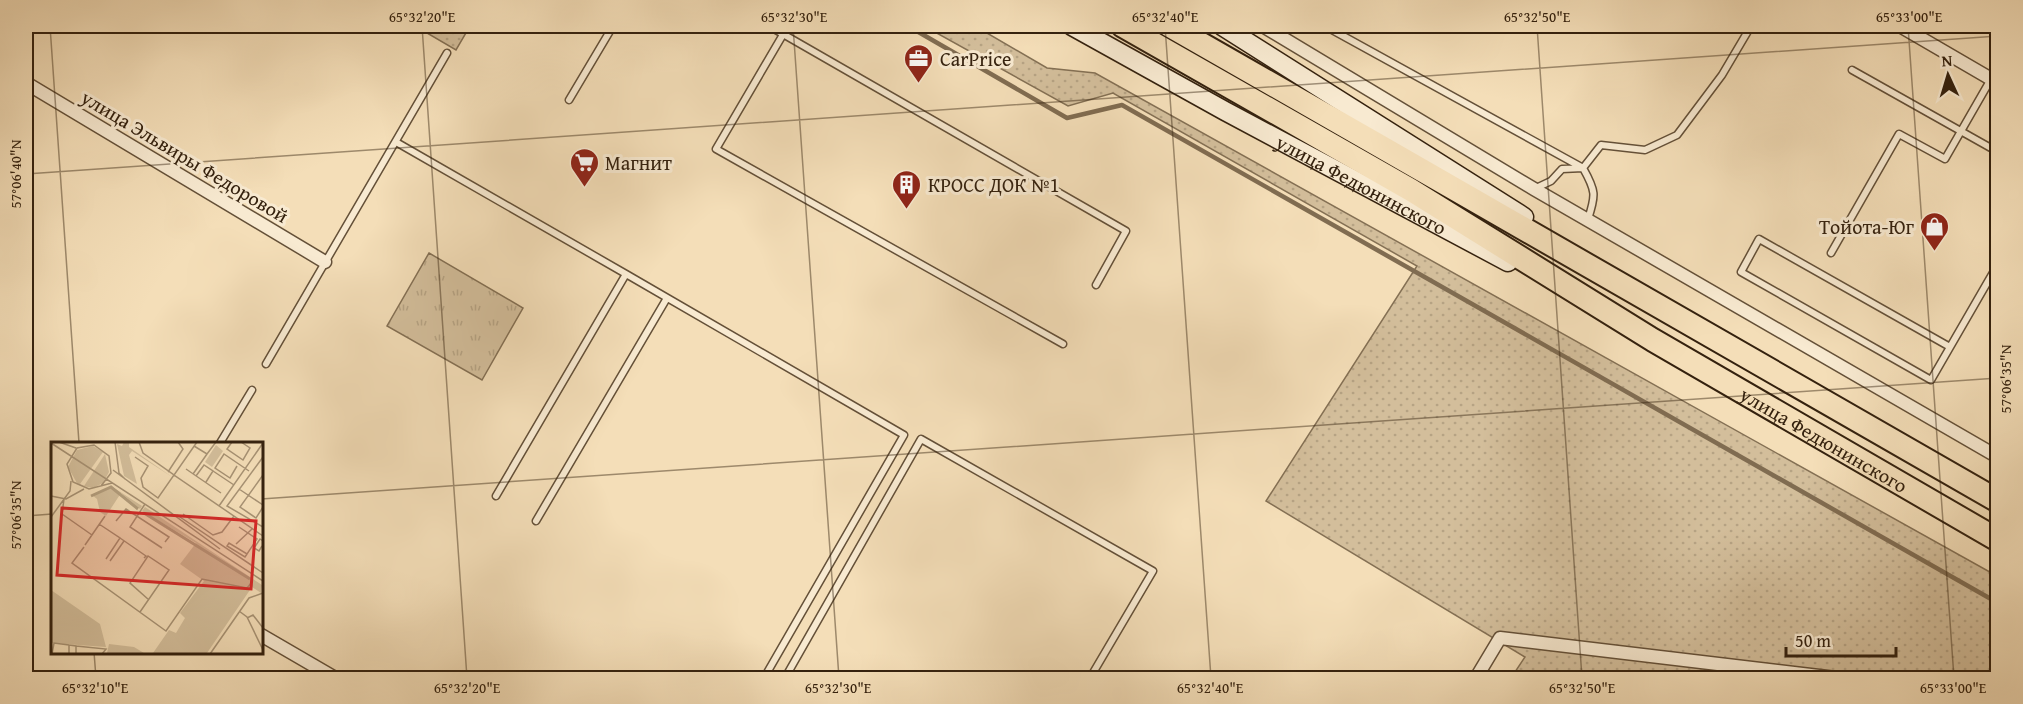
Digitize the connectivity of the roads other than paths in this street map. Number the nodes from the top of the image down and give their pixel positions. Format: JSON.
{"nodes":[{"id":1,"x":613,"y":26,"type":"edge"},
{"id":2,"x":769,"y":26,"type":"edge"},
{"id":3,"x":788,"y":26,"type":"edge"},
{"id":4,"x":1072,"y":26,"type":"edge"},
{"id":5,"x":1123,"y":26,"type":"edge"},
{"id":6,"x":1170,"y":26,"type":"edge"},
{"id":7,"x":1222,"y":26,"type":"edge"},
{"id":8,"x":1263,"y":26,"type":"edge"},
{"id":9,"x":1325,"y":26,"type":"edge"},
{"id":10,"x":1751,"y":26,"type":"edge"},
{"id":11,"x":1900,"y":26,"type":"edge"},
{"id":12,"x":1984,"y":26,"type":"edge"},
{"id":13,"x":1998,"y":33,"type":"edge"},
{"id":14,"x":783,"y":34,"type":"junction"},
{"id":15,"x":447,"y":53,"type":"dead end"},
{"id":16,"x":1852,"y":70,"type":"dead end"},
{"id":17,"x":1994,"y":81,"type":"edge"},
{"id":18,"x":26,"y":83,"type":"edge"},
{"id":19,"x":569,"y":100,"type":"dead end"},
{"id":20,"x":1961,"y":131,"type":"junction"},
{"id":21,"x":396,"y":142,"type":"junction"},
{"id":22,"x":1998,"y":152,"type":"edge"},
{"id":23,"x":1583,"y":168,"type":"junction"},
{"id":24,"x":1534,"y":189,"type":"junction"},
{"id":25,"x":1588,"y":219,"type":"junction"},
{"id":26,"x":1831,"y":253,"type":"dead end"},
{"id":27,"x":325,"y":262,"type":"junction"},
{"id":28,"x":1998,"y":264,"type":"edge"},
{"id":29,"x":626,"y":274,"type":"junction"},
{"id":30,"x":1096,"y":285,"type":"dead end"},
{"id":31,"x":667,"y":298,"type":"junction"},
{"id":32,"x":1667,"y":308,"type":"junction"},
{"id":33,"x":1653,"y":340,"type":"junction"},
{"id":34,"x":1064,"y":344,"type":"dead end"},
{"id":35,"x":1950,"y":347,"type":"junction"},
{"id":36,"x":266,"y":364,"type":"dead end"},
{"id":37,"x":252,"y":390,"type":"dead end"},
{"id":38,"x":221,"y":442,"type":"edge"},
{"id":39,"x":1998,"y":457,"type":"edge"},
{"id":40,"x":496,"y":496,"type":"dead end"},
{"id":41,"x":1998,"y":501,"type":"edge"},
{"id":42,"x":537,"y":521,"type":"dead end"},
{"id":43,"x":1998,"y":540,"type":"edge"},
{"id":44,"x":262,"y":636,"type":"edge"},
{"id":45,"x":1998,"y":672,"type":"edge"},
{"id":46,"x":335,"y":678,"type":"edge"},
{"id":47,"x":764,"y":678,"type":"edge"},
{"id":48,"x":785,"y":678,"type":"edge"},
{"id":49,"x":1090,"y":678,"type":"edge"},
{"id":50,"x":1476,"y":678,"type":"edge"},
{"id":51,"x":1836,"y":678,"type":"edge"},
{"id":52,"x":1993,"y":678,"type":"edge"}],
"edges":[{"from":1,"to":19,"type":"lane"},
{"from":2,"to":14,"type":"lane"},
{"from":3,"to":14,"type":"lane"},
{"from":4,"to":33,"type":"main road","name":"улица Федюнинского"},
{"from":5,"to":33,"type":"highway","name":"улица Федюнинского"},
{"from":6,"to":32,"type":"highway","name":"улица Федюнинского"},
{"from":7,"to":32,"type":"main road","name":"улица Федюнинского"},
{"from":8,"to":24,"type":"street"},
{"from":9,"to":23,"type":"lane"},
{"from":10,"to":23,"type":"lane"},
{"from":11,"to":17,"type":"street"},
{"from":12,"to":13,"type":"lane"},
{"from":14,"to":30,"type":"lane"},
{"from":14,"to":34,"type":"lane"},
{"from":15,"to":21,"type":"lane"},
{"from":16,"to":20,"type":"lane"},
{"from":17,"to":20,"type":"lane"},
{"from":18,"to":27,"type":"street","name":"улица Эльвиры Федоровой"},
{"from":20,"to":22,"type":"lane"},
{"from":20,"to":26,"type":"lane"},
{"from":21,"to":27,"type":"lane"},
{"from":21,"to":29,"type":"lane"},
{"from":23,"to":24,"type":"lane"},
{"from":23,"to":25,"type":"lane"},
{"from":24,"to":25,"type":"street"},
{"from":25,"to":39,"type":"street"},
{"from":27,"to":36,"type":"lane"},
{"from":28,"to":35,"type":"lane"},
{"from":29,"to":31,"type":"lane"},
{"from":29,"to":40,"type":"lane"},
{"from":31,"to":42,"type":"lane"},
{"from":31,"to":47,"type":"lane"},
{"from":32,"to":41,"type":"highway","name":"улица Федюнинского"},
{"from":33,"to":43,"type":"highway","name":"улица Федюнинского"},
{"from":35,"to":35,"type":"lane"},
{"from":37,"to":38,"type":"lane"},
{"from":44,"to":46,"type":"street"},
{"from":45,"to":52,"type":"street"},
{"from":48,"to":49,"type":"lane"},
{"from":50,"to":51,"type":"street"}]}
